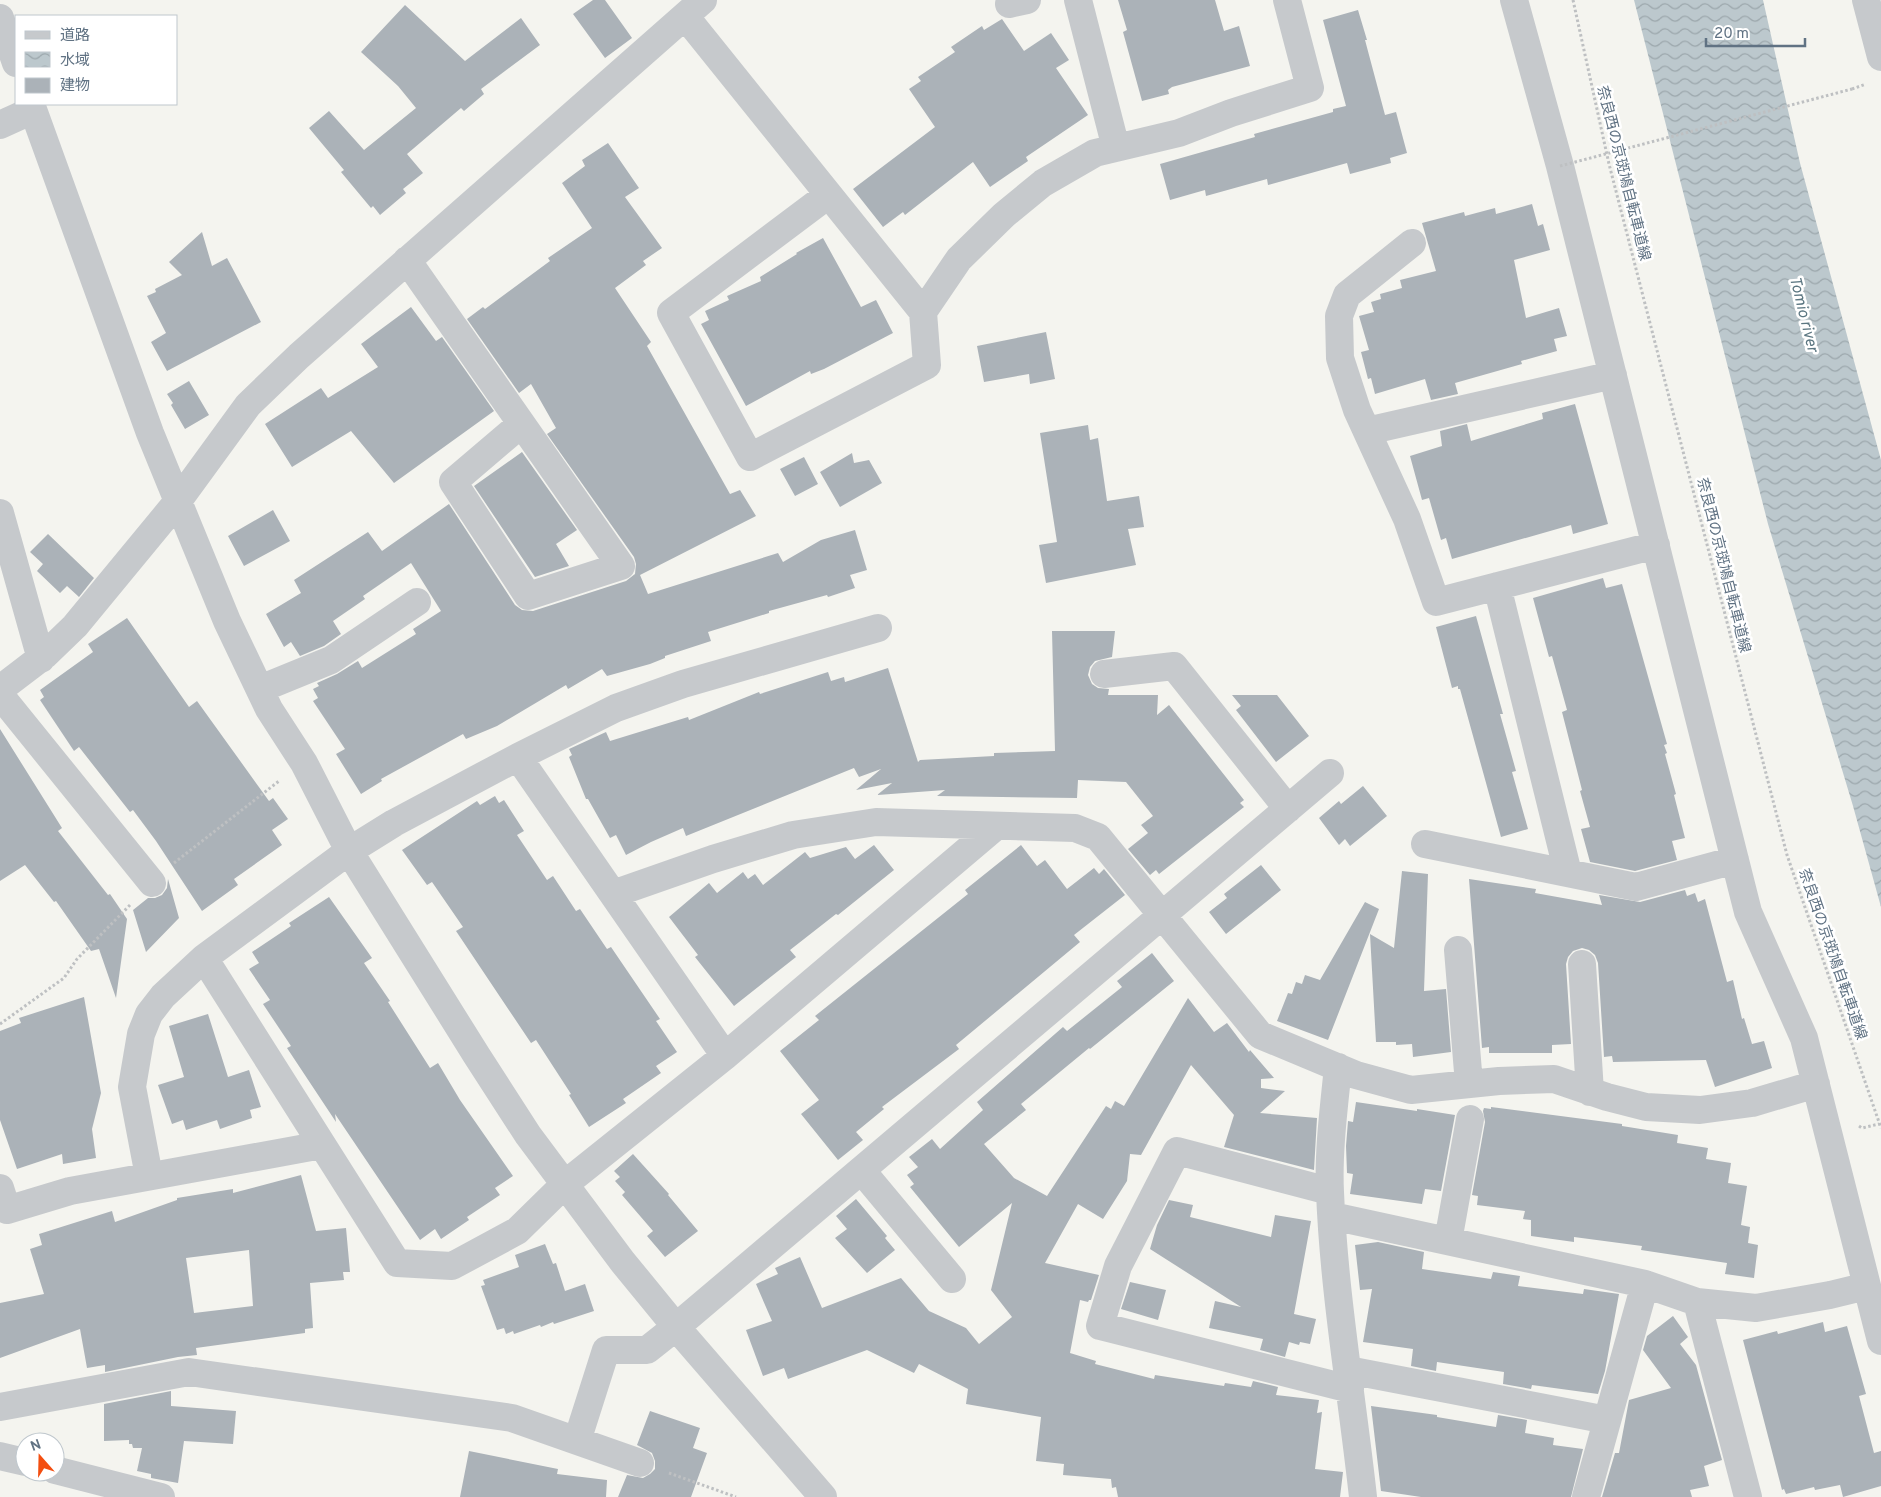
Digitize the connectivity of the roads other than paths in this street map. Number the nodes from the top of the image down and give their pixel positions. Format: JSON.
{"nodes":[{"id":1,"x":1078,"y":0,"type":"edge"},
{"id":2,"x":1286,"y":0,"type":"edge"},
{"id":3,"x":1514,"y":0,"type":"edge"},
{"id":4,"x":1866,"y":0,"type":"edge"},
{"id":5,"x":694,"y":8,"type":"edge"},
{"id":6,"x":0,"y":18,"type":"edge"},
{"id":7,"x":1879,"y":40,"type":"edge"},
{"id":8,"x":15,"y":60,"type":"edge"},
{"id":9,"x":32,"y":107,"type":"edge"},
{"id":10,"x":0,"y":125,"type":"edge"},
{"id":11,"x":1116,"y":148,"type":"junction"},
{"id":12,"x":828,"y":195,"type":"junction"},
{"id":13,"x":1412,"y":243,"type":"dead end"},
{"id":14,"x":407,"y":260,"type":"junction"},
{"id":15,"x":923,"y":312,"type":"junction"},
{"id":16,"x":1613,"y":375,"type":"junction"},
{"id":17,"x":521,"y":424,"type":"junction"},
{"id":18,"x":1367,"y":431,"type":"junction"},
{"id":19,"x":178,"y":501,"type":"junction"},
{"id":20,"x":0,"y":512,"type":"edge"},
{"id":21,"x":1656,"y":545,"type":"junction"},
{"id":22,"x":1497,"y":586,"type":"junction"},
{"id":23,"x":417,"y":602,"type":"dead end"},
{"id":24,"x":878,"y":628,"type":"dead end"},
{"id":25,"x":40,"y":659,"type":"junction"},
{"id":26,"x":1104,"y":674,"type":"dead end"},
{"id":27,"x":0,"y":689,"type":"edge"},
{"id":28,"x":260,"y":689,"type":"junction"},
{"id":29,"x":0,"y":695,"type":"edge"},
{"id":30,"x":518,"y":756,"type":"junction"},
{"id":31,"x":1330,"y":774,"type":"dead end"},
{"id":32,"x":1288,"y":808,"type":"junction"},
{"id":33,"x":995,"y":827,"type":"junction"},
{"id":34,"x":1425,"y":844,"type":"dead end"},
{"id":35,"x":349,"y":851,"type":"junction"},
{"id":36,"x":1735,"y":860,"type":"junction"},
{"id":37,"x":1568,"y":873,"type":"junction"},
{"id":38,"x":152,"y":883,"type":"dead end"},
{"id":39,"x":613,"y":894,"type":"junction"},
{"id":40,"x":1161,"y":916,"type":"junction"},
{"id":41,"x":1458,"y":950,"type":"dead end"},
{"id":42,"x":204,"y":958,"type":"junction"},
{"id":43,"x":1582,"y":964,"type":"dead end"},
{"id":44,"x":725,"y":1056,"type":"junction"},
{"id":45,"x":1338,"y":1067,"type":"junction"},
{"id":46,"x":1469,"y":1084,"type":"junction"},
{"id":47,"x":1816,"y":1084,"type":"junction"},
{"id":48,"x":1590,"y":1092,"type":"junction"},
{"id":49,"x":1470,"y":1119,"type":"dead end"},
{"id":50,"x":322,"y":1145,"type":"junction"},
{"id":51,"x":862,"y":1171,"type":"junction"},
{"id":52,"x":149,"y":1176,"type":"junction"},
{"id":53,"x":565,"y":1184,"type":"junction"},
{"id":54,"x":0,"y":1188,"type":"edge"},
{"id":55,"x":1331,"y":1203,"type":"junction"},
{"id":56,"x":1448,"y":1241,"type":"junction"},
{"id":57,"x":952,"y":1279,"type":"dead end"},
{"id":58,"x":1645,"y":1284,"type":"junction"},
{"id":59,"x":1868,"y":1286,"type":"junction"},
{"id":60,"x":1697,"y":1302,"type":"junction"},
{"id":61,"x":676,"y":1327,"type":"junction"},
{"id":62,"x":1881,"y":1341,"type":"edge"},
{"id":63,"x":1349,"y":1379,"type":"junction"},
{"id":64,"x":0,"y":1407,"type":"edge"},
{"id":65,"x":1607,"y":1420,"type":"junction"},
{"id":66,"x":577,"y":1441,"type":"junction"},
{"id":67,"x":0,"y":1456,"type":"edge"},
{"id":68,"x":15,"y":1460,"type":"edge"},
{"id":69,"x":640,"y":1463,"type":"road end"},
{"id":70,"x":65,"y":1473,"type":"edge"},
{"id":71,"x":162,"y":1497,"type":"edge"},
{"id":72,"x":823,"y":1497,"type":"edge"},
{"id":73,"x":1364,"y":1497,"type":"edge"},
{"id":74,"x":1586,"y":1497,"type":"edge"},
{"id":75,"x":1748,"y":1497,"type":"edge"}],
"edges":[{"from":1,"to":11,"type":"street"},
{"from":2,"to":11,"type":"street"},
{"from":3,"to":16,"type":"street"},
{"from":4,"to":7,"type":"street"},
{"from":5,"to":12,"type":"street"},
{"from":5,"to":14,"type":"street"},
{"from":6,"to":8,"type":"street"},
{"from":9,"to":10,"type":"street"},
{"from":9,"to":19,"type":"street"},
{"from":11,"to":15,"type":"street"},
{"from":12,"to":15,"type":"street"},
{"from":12,"to":15,"type":"street"},
{"from":13,"to":18,"type":"street"},
{"from":14,"to":17,"type":"street"},
{"from":14,"to":19,"type":"street"},
{"from":16,"to":18,"type":"street"},
{"from":16,"to":21,"type":"street"},
{"from":17,"to":17,"type":"street"},
{"from":18,"to":22,"type":"street"},
{"from":19,"to":25,"type":"street"},
{"from":19,"to":28,"type":"street"},
{"from":20,"to":25,"type":"street"},
{"from":21,"to":22,"type":"street"},
{"from":21,"to":36,"type":"street"},
{"from":22,"to":37,"type":"street"},
{"from":23,"to":28,"type":"street"},
{"from":24,"to":30,"type":"street"},
{"from":25,"to":27,"type":"street"},
{"from":26,"to":32,"type":"street"},
{"from":28,"to":35,"type":"street"},
{"from":29,"to":38,"type":"street"},
{"from":30,"to":35,"type":"street"},
{"from":30,"to":39,"type":"street"},
{"from":31,"to":32,"type":"street"},
{"from":32,"to":40,"type":"street"},
{"from":33,"to":39,"type":"street"},
{"from":33,"to":40,"type":"street"},
{"from":33,"to":44,"type":"street"},
{"from":34,"to":37,"type":"street"},
{"from":35,"to":42,"type":"street"},
{"from":35,"to":53,"type":"street"},
{"from":36,"to":37,"type":"street"},
{"from":36,"to":47,"type":"street"},
{"from":39,"to":44,"type":"street"},
{"from":40,"to":45,"type":"street"},
{"from":40,"to":51,"type":"street"},
{"from":41,"to":46,"type":"street"},
{"from":42,"to":50,"type":"street"},
{"from":42,"to":52,"type":"street"},
{"from":43,"to":48,"type":"street"},
{"from":44,"to":53,"type":"street"},
{"from":45,"to":46,"type":"street"},
{"from":45,"to":55,"type":"street"},
{"from":46,"to":48,"type":"street"},
{"from":47,"to":48,"type":"street"},
{"from":47,"to":59,"type":"street"},
{"from":49,"to":56,"type":"street"},
{"from":50,"to":52,"type":"street"},
{"from":50,"to":53,"type":"street"},
{"from":51,"to":57,"type":"street"},
{"from":51,"to":61,"type":"street"},
{"from":52,"to":54,"type":"street"},
{"from":53,"to":61,"type":"street"},
{"from":55,"to":56,"type":"street"},
{"from":55,"to":63,"type":"street"},
{"from":55,"to":63,"type":"street"},
{"from":56,"to":58,"type":"street"},
{"from":58,"to":60,"type":"street"},
{"from":58,"to":65,"type":"street"},
{"from":59,"to":60,"type":"street"},
{"from":59,"to":62,"type":"street"},
{"from":60,"to":75,"type":"street"},
{"from":61,"to":66,"type":"street"},
{"from":61,"to":72,"type":"street"},
{"from":63,"to":65,"type":"street"},
{"from":63,"to":73,"type":"street"},
{"from":64,"to":66,"type":"street"},
{"from":65,"to":74,"type":"street"},
{"from":66,"to":69,"type":"street"},
{"from":67,"to":68,"type":"street"},
{"from":70,"to":71,"type":"street"}]}
